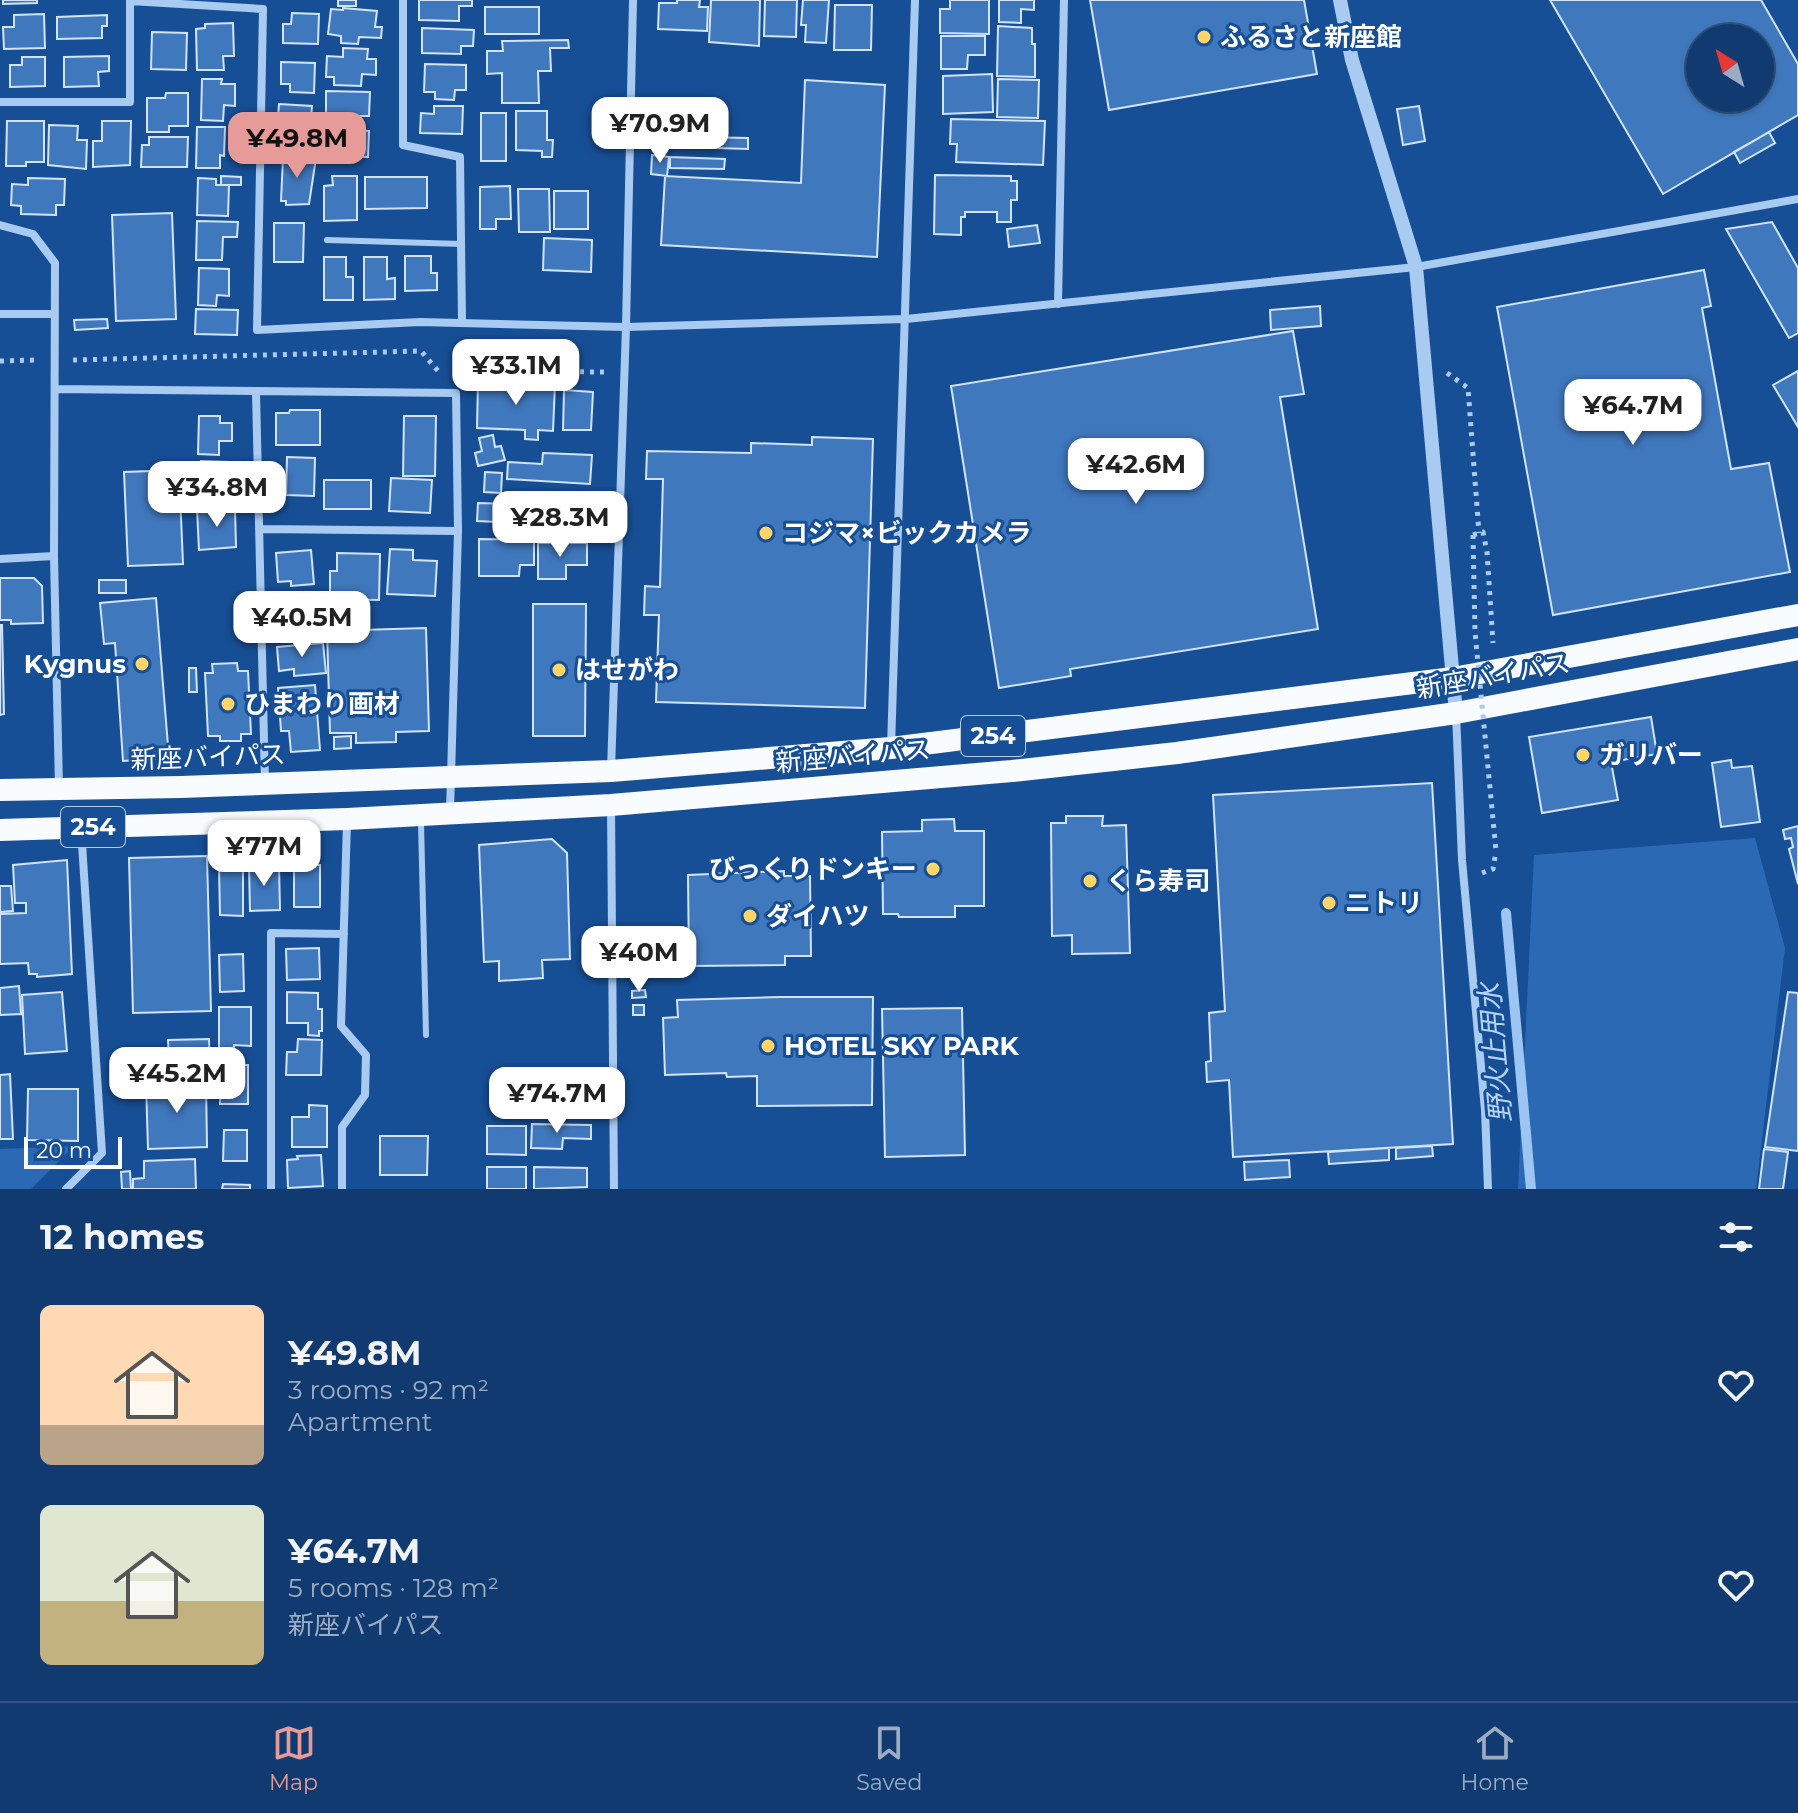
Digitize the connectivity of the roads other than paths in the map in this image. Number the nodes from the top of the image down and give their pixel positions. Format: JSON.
{"nodes":[{"id":1,"x":130,"y":0,"type":"edge"},
{"id":2,"x":403,"y":0,"type":"edge"},
{"id":3,"x":633,"y":0,"type":"edge"},
{"id":4,"x":915,"y":0,"type":"edge"},
{"id":5,"x":1064,"y":0,"type":"edge"},
{"id":6,"x":1340,"y":0,"type":"edge"},
{"id":7,"x":0,"y":102,"type":"edge"},
{"id":8,"x":1798,"y":199,"type":"edge"},
{"id":9,"x":0,"y":225,"type":"edge"},
{"id":10,"x":327,"y":240,"type":"dead end"},
{"id":11,"x":462,"y":244,"type":"junction"},
{"id":12,"x":1416,"y":267,"type":"junction"},
{"id":13,"x":1058,"y":304,"type":"junction"},
{"id":14,"x":0,"y":314,"type":"edge"},
{"id":15,"x":54,"y":314,"type":"junction"},
{"id":16,"x":906,"y":319,"type":"junction"},
{"id":17,"x":462,"y":323,"type":"junction"},
{"id":18,"x":626,"y":327,"type":"junction"},
{"id":19,"x":55,"y":389,"type":"junction"},
{"id":20,"x":256,"y":393,"type":"junction"},
{"id":21,"x":259,"y":529,"type":"junction"},
{"id":22,"x":458,"y":531,"type":"junction"},
{"id":23,"x":54,"y":556,"type":"junction"},
{"id":24,"x":0,"y":559,"type":"edge"},
{"id":25,"x":1798,"y":615,"type":"edge"},
{"id":26,"x":1798,"y":649,"type":"edge"},
{"id":27,"x":1453,"y":678,"type":"junction"},
{"id":28,"x":1456,"y":713,"type":"junction"},
{"id":29,"x":891,"y":748,"type":"junction"},
{"id":30,"x":611,"y":771,"type":"junction"},
{"id":31,"x":453,"y":776,"type":"junction"},
{"id":32,"x":265,"y":784,"type":"junction"},
{"id":33,"x":59,"y":789,"type":"junction"},
{"id":34,"x":0,"y":790,"type":"edge"},
{"id":35,"x":611,"y":805,"type":"junction"},
{"id":36,"x":449,"y":812,"type":"junction"},
{"id":37,"x":421,"y":814,"type":"junction"},
{"id":38,"x":347,"y":819,"type":"junction"},
{"id":39,"x":80,"y":827,"type":"junction"},
{"id":40,"x":0,"y":830,"type":"edge"},
{"id":41,"x":344,"y":934,"type":"junction"},
{"id":42,"x":426,"y":1035,"type":"dead end"},
{"id":43,"x":66,"y":1189,"type":"edge"},
{"id":44,"x":271,"y":1189,"type":"edge"},
{"id":45,"x":342,"y":1189,"type":"edge"},
{"id":46,"x":614,"y":1189,"type":"edge"},
{"id":47,"x":1488,"y":1189,"type":"edge"}],
"edges":[{"from":1,"to":7,"type":"street"},
{"from":1,"to":17,"type":"street"},
{"from":2,"to":11,"type":"street"},
{"from":3,"to":18,"type":"street"},
{"from":4,"to":16,"type":"street"},
{"from":5,"to":13,"type":"street"},
{"from":6,"to":12,"type":"street"},
{"from":8,"to":12,"type":"street"},
{"from":9,"to":15,"type":"street"},
{"from":10,"to":11,"type":"lane"},
{"from":11,"to":17,"type":"street"},
{"from":12,"to":13,"type":"street"},
{"from":12,"to":27,"type":"street"},
{"from":13,"to":16,"type":"street"},
{"from":14,"to":15,"type":"street"},
{"from":15,"to":19,"type":"street"},
{"from":16,"to":18,"type":"street"},
{"from":16,"to":29,"type":"street"},
{"from":17,"to":18,"type":"street"},
{"from":18,"to":30,"type":"street"},
{"from":19,"to":20,"type":"street"},
{"from":19,"to":23,"type":"street"},
{"from":20,"to":21,"type":"street"},
{"from":20,"to":22,"type":"street"},
{"from":21,"to":22,"type":"street"},
{"from":21,"to":32,"type":"street"},
{"from":22,"to":31,"type":"street"},
{"from":23,"to":24,"type":"street"},
{"from":23,"to":33,"type":"street"},
{"from":25,"to":27,"type":"highway","name":"新座バイパス","number":"254"},
{"from":26,"to":28,"type":"highway","name":"新座バイパス","number":"254"},
{"from":27,"to":28,"type":"street"},
{"from":27,"to":29,"type":"highway","name":"新座バイパス","number":"254"},
{"from":28,"to":35,"type":"highway","name":"新座バイパス","number":"254"},
{"from":28,"to":47,"type":"street"},
{"from":29,"to":30,"type":"highway","name":"新座バイパス","number":"254"},
{"from":30,"to":31,"type":"highway","name":"新座バイパス","number":"254"},
{"from":31,"to":32,"type":"highway","name":"新座バイパス","number":"254"},
{"from":31,"to":36,"type":"street"},
{"from":32,"to":33,"type":"highway","name":"新座バイパス","number":"254"},
{"from":33,"to":34,"type":"highway","name":"新座バイパス","number":"254"},
{"from":35,"to":36,"type":"highway","name":"新座バイパス","number":"254"},
{"from":35,"to":46,"type":"street"},
{"from":36,"to":37,"type":"highway","name":"新座バイパス","number":"254"},
{"from":37,"to":38,"type":"highway","name":"新座バイパス","number":"254"},
{"from":37,"to":42,"type":"lane"},
{"from":38,"to":39,"type":"highway","name":"新座バイパス","number":"254"},
{"from":38,"to":41,"type":"street"},
{"from":39,"to":40,"type":"highway","name":"新座バイパス","number":"254"},
{"from":39,"to":43,"type":"street"},
{"from":41,"to":44,"type":"street"},
{"from":41,"to":45,"type":"street"}]}
